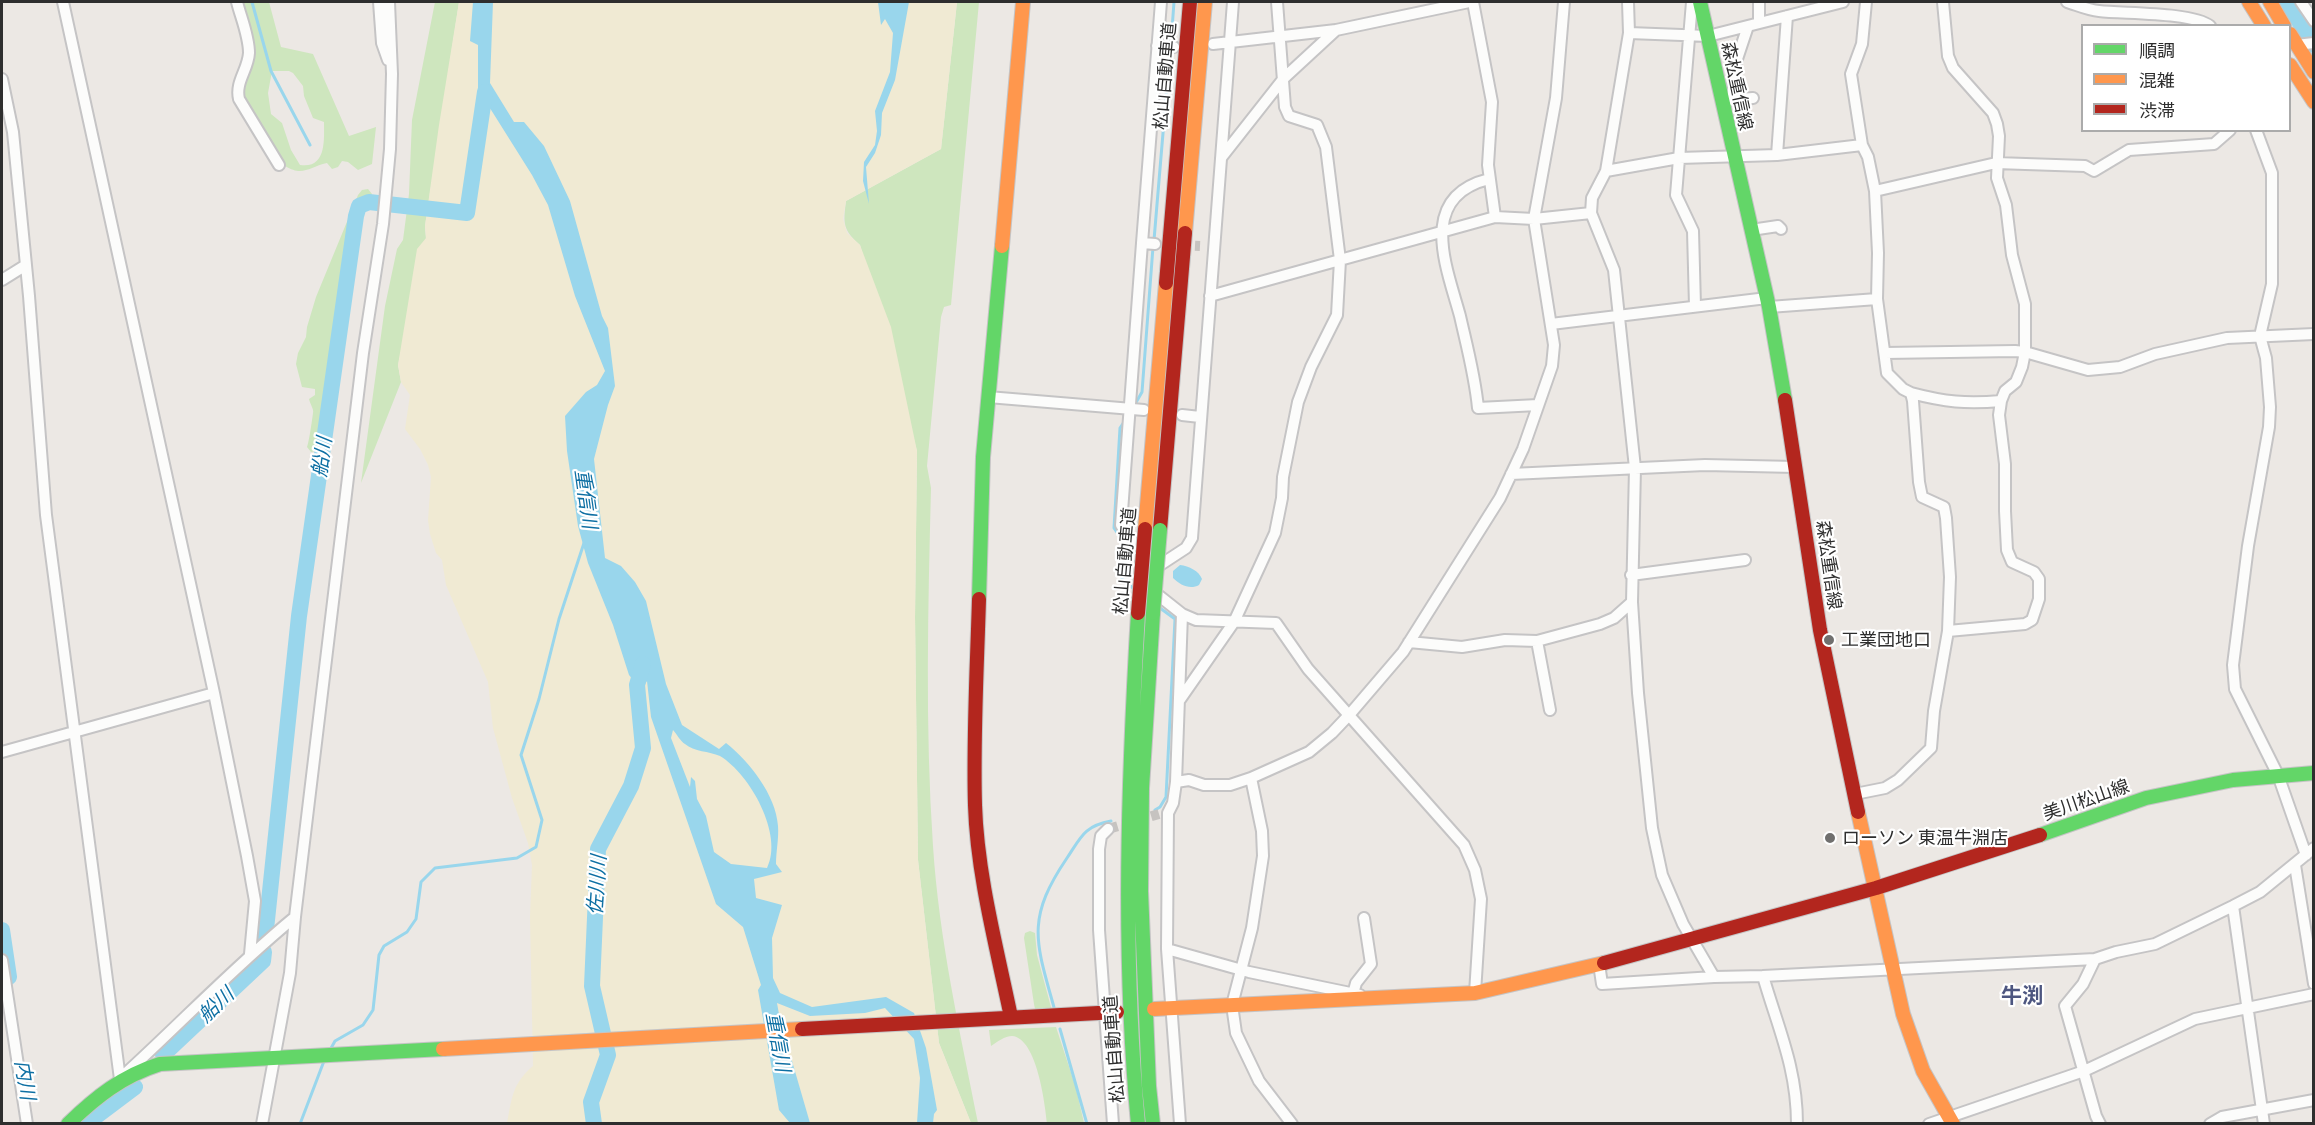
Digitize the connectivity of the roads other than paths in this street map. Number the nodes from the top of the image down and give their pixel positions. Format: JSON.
{"nodes":[{"id":1,"x":63,"y":2,"type":"edge"},
{"id":2,"x":237,"y":2,"type":"edge"},
{"id":3,"x":379,"y":2,"type":"edge"},
{"id":4,"x":388,"y":2,"type":"edge"},
{"id":5,"x":1023,"y":2,"type":"edge"},
{"id":6,"x":1161,"y":2,"type":"edge"},
{"id":7,"x":1190,"y":2,"type":"edge"},
{"id":8,"x":1205,"y":2,"type":"edge"},
{"id":9,"x":1233,"y":2,"type":"edge"},
{"id":10,"x":1277,"y":2,"type":"edge"},
{"id":11,"x":1471,"y":2,"type":"edge"},
{"id":12,"x":1564,"y":2,"type":"edge"},
{"id":13,"x":1628,"y":2,"type":"edge"},
{"id":14,"x":1692,"y":2,"type":"edge"},
{"id":15,"x":1700,"y":2,"type":"edge"},
{"id":16,"x":1759,"y":2,"type":"edge"},
{"id":17,"x":1791,"y":2,"type":"edge"},
{"id":18,"x":1843,"y":2,"type":"edge"},
{"id":19,"x":1866,"y":2,"type":"edge"},
{"id":20,"x":1943,"y":2,"type":"edge"},
{"id":21,"x":2067,"y":2,"type":"edge"},
{"id":22,"x":2249,"y":2,"type":"edge"},
{"id":23,"x":2270,"y":2,"type":"edge"},
{"id":24,"x":2301,"y":2,"type":"edge"},
{"id":25,"x":1789,"y":15,"type":"junction"},
{"id":26,"x":2313,"y":21,"type":"edge"},
{"id":27,"x":1759,"y":23,"type":"junction"},
{"id":28,"x":2208,"y":24,"type":"edge"},
{"id":29,"x":2263,"y":24,"type":"edge"},
{"id":30,"x":2283,"y":24,"type":"edge"},
{"id":31,"x":1748,"y":26,"type":"junction"},
{"id":32,"x":1336,"y":30,"type":"junction"},
{"id":33,"x":1629,"y":33,"type":"junction"},
{"id":34,"x":1280,"y":36,"type":"junction"},
{"id":35,"x":1690,"y":36,"type":"junction"},
{"id":36,"x":1708,"y":36,"type":"junction"},
{"id":37,"x":1230,"y":41,"type":"junction"},
{"id":38,"x":2299,"y":42,"type":"edge"},
{"id":39,"x":1214,"y":44,"type":"dead end"},
{"id":40,"x":1157,"y":46,"type":"junction"},
{"id":41,"x":1174,"y":47,"type":"dead end"},
{"id":42,"x":2291,"y":68,"type":"edge"},
{"id":43,"x":2313,"y":72,"type":"edge"},
{"id":44,"x":392,"y":74,"type":"junction"},
{"id":45,"x":1284,"y":78,"type":"junction"},
{"id":46,"x":2,"y":79,"type":"edge"},
{"id":47,"x":1753,"y":98,"type":"dead end"},
{"id":48,"x":1727,"y":99,"type":"junction"},
{"id":49,"x":2313,"y":102,"type":"edge"},
{"id":50,"x":2228,"y":132,"type":"edge"},
{"id":51,"x":2257,"y":132,"type":"edge"},
{"id":52,"x":1862,"y":145,"type":"junction"},
{"id":53,"x":1734,"y":155,"type":"junction"},
{"id":54,"x":1777,"y":155,"type":"junction"},
{"id":55,"x":1221,"y":158,"type":"junction"},
{"id":56,"x":1679,"y":158,"type":"junction"},
{"id":57,"x":1996,"y":163,"type":"junction"},
{"id":58,"x":279,"y":165,"type":"dead end"},
{"id":59,"x":1606,"y":171,"type":"junction"},
{"id":60,"x":1489,"y":179,"type":"junction"},
{"id":61,"x":1875,"y":191,"type":"junction"},
{"id":62,"x":1591,"y":213,"type":"junction"},
{"id":63,"x":1495,"y":217,"type":"junction"},
{"id":64,"x":1534,"y":219,"type":"junction"},
{"id":65,"x":1780,"y":229,"type":"dead end"},
{"id":66,"x":1751,"y":230,"type":"junction"},
{"id":67,"x":1444,"y":231,"type":"junction"},
{"id":68,"x":1142,"y":243,"type":"junction"},
{"id":69,"x":1155,"y":244,"type":"dead end"},
{"id":70,"x":1200,"y":246,"type":"tunnel mouth"},
{"id":71,"x":1213,"y":247,"type":"junction"},
{"id":72,"x":1340,"y":260,"type":"junction"},
{"id":73,"x":26,"y":265,"type":"junction"},
{"id":74,"x":2,"y":279,"type":"edge"},
{"id":75,"x":1210,"y":296,"type":"junction"},
{"id":76,"x":1877,"y":299,"type":"junction"},
{"id":77,"x":1768,"y":303,"type":"junction"},
{"id":78,"x":1695,"y":306,"type":"junction"},
{"id":79,"x":1619,"y":314,"type":"junction"},
{"id":80,"x":1551,"y":324,"type":"junction"},
{"id":81,"x":2313,"y":334,"type":"edge"},
{"id":82,"x":2260,"y":336,"type":"junction"},
{"id":83,"x":2025,"y":352,"type":"junction"},
{"id":84,"x":1885,"y":353,"type":"junction"},
{"id":85,"x":1911,"y":393,"type":"junction"},
{"id":86,"x":988,"y":397,"type":"junction"},
{"id":87,"x":2001,"y":401,"type":"junction"},
{"id":88,"x":1538,"y":405,"type":"junction"},
{"id":89,"x":1128,"y":408,"type":"junction"},
{"id":90,"x":1144,"y":410,"type":"dead end"},
{"id":91,"x":1182,"y":415,"type":"dead end"},
{"id":92,"x":1200,"y":417,"type":"junction"},
{"id":93,"x":1795,"y":467,"type":"junction"},
{"id":94,"x":1635,"y":468,"type":"junction"},
{"id":95,"x":1511,"y":474,"type":"junction"},
{"id":96,"x":1745,"y":560,"type":"dead end"},
{"id":97,"x":1631,"y":575,"type":"junction"},
{"id":98,"x":1145,"y":585,"type":"junction"},
{"id":99,"x":1632,"y":602,"type":"junction"},
{"id":100,"x":1182,"y":614,"type":"junction"},
{"id":101,"x":1234,"y":622,"type":"junction"},
{"id":102,"x":1948,"y":631,"type":"junction"},
{"id":103,"x":1537,"y":641,"type":"junction"},
{"id":104,"x":1410,"y":642,"type":"junction"},
{"id":105,"x":214,"y":693,"type":"junction"},
{"id":106,"x":1179,"y":701,"type":"junction"},
{"id":107,"x":1550,"y":710,"type":"dead end"},
{"id":108,"x":1350,"y":714,"type":"junction"},
{"id":109,"x":75,"y":732,"type":"junction"},
{"id":110,"x":2,"y":752,"type":"edge"},
{"id":111,"x":2313,"y":773,"type":"edge"},
{"id":112,"x":2278,"y":775,"type":"junction"},
{"id":113,"x":1251,"y":778,"type":"junction"},
{"id":114,"x":1176,"y":782,"type":"junction"},
{"id":115,"x":1855,"y":795,"type":"junction"},
{"id":116,"x":1108,"y":829,"type":"dead end"},
{"id":117,"x":2309,"y":852,"type":"edge"},
{"id":118,"x":2295,"y":865,"type":"junction"},
{"id":119,"x":1876,"y":888,"type":"junction"},
{"id":120,"x":2233,"y":906,"type":"junction"},
{"id":121,"x":295,"y":917,"type":"junction"},
{"id":122,"x":1364,"y":918,"type":"dead end"},
{"id":123,"x":1692,"y":939,"type":"junction"},
{"id":124,"x":1167,"y":949,"type":"junction"},
{"id":125,"x":250,"y":954,"type":"junction"},
{"id":126,"x":2095,"y":959,"type":"junction"},
{"id":127,"x":2,"y":960,"type":"edge"},
{"id":128,"x":1599,"y":964,"type":"junction"},
{"id":129,"x":1894,"y":968,"type":"junction"},
{"id":130,"x":1240,"y":969,"type":"junction"},
{"id":131,"x":1763,"y":976,"type":"junction"},
{"id":132,"x":1714,"y":977,"type":"junction"},
{"id":133,"x":2313,"y":984,"type":"edge"},
{"id":134,"x":1474,"y":993,"type":"junction"},
{"id":135,"x":1353,"y":994,"type":"junction"},
{"id":136,"x":2313,"y":994,"type":"edge"},
{"id":137,"x":1370,"y":998,"type":"junction"},
{"id":138,"x":1232,"y":1005,"type":"junction"},
{"id":139,"x":2247,"y":1007,"type":"junction"},
{"id":140,"x":1170,"y":1008,"type":"junction"},
{"id":141,"x":1154,"y":1010,"type":"dead end"},
{"id":142,"x":1110,"y":1012,"type":"junction"},
{"id":143,"x":1011,"y":1017,"type":"junction"},
{"id":144,"x":281,"y":1056,"type":"junction"},
{"id":145,"x":2084,"y":1071,"type":"junction"},
{"id":146,"x":120,"y":1079,"type":"junction"},
{"id":147,"x":2313,"y":1100,"type":"edge"},
{"id":148,"x":2261,"y":1108,"type":"junction"},
{"id":149,"x":1951,"y":1120,"type":"edge"},
{"id":150,"x":1290,"y":1122,"type":"edge"},
{"id":151,"x":27,"y":1124,"type":"edge"},
{"id":152,"x":68,"y":1124,"type":"edge"},
{"id":153,"x":262,"y":1124,"type":"edge"},
{"id":154,"x":1113,"y":1124,"type":"edge"},
{"id":155,"x":1138,"y":1124,"type":"edge"},
{"id":156,"x":1153,"y":1124,"type":"edge"},
{"id":157,"x":1180,"y":1124,"type":"edge"},
{"id":158,"x":1797,"y":1124,"type":"edge"},
{"id":159,"x":1929,"y":1124,"type":"edge"},
{"id":160,"x":2100,"y":1124,"type":"edge"},
{"id":161,"x":2210,"y":1124,"type":"edge"},
{"id":162,"x":2264,"y":1124,"type":"edge"}],
"edges":[{"from":1,"to":105,"type":"street"},
{"from":2,"to":58,"type":"street"},
{"from":3,"to":44,"type":"street"},
{"from":4,"to":44,"type":"street"},
{"from":5,"to":86,"type":"main road"},
{"from":6,"to":40,"type":"street"},
{"from":7,"to":155,"type":"main road","name":"松山自動車道","bridge":true},
{"from":8,"to":156,"type":"main road","name":"松山自動車道","bridge":true},
{"from":9,"to":37,"type":"street"},
{"from":10,"to":34,"type":"street"},
{"from":11,"to":32,"type":"street"},
{"from":11,"to":60,"type":"street"},
{"from":12,"to":64,"type":"street"},
{"from":13,"to":33,"type":"street"},
{"from":14,"to":35,"type":"street"},
{"from":15,"to":36,"type":"main road","name":"森松重信線"},
{"from":16,"to":27,"type":"street"},
{"from":17,"to":25,"type":"street"},
{"from":18,"to":25,"type":"street"},
{"from":19,"to":52,"type":"street"},
{"from":20,"to":57,"type":"street"},
{"from":21,"to":28,"type":"street"},
{"from":22,"to":29,"type":"main road"},
{"from":23,"to":30,"type":"main road"},
{"from":24,"to":26,"type":"street"},
{"from":25,"to":27,"type":"street"},
{"from":25,"to":54,"type":"street"},
{"from":27,"to":31,"type":"street"},
{"from":31,"to":36,"type":"street"},
{"from":31,"to":48,"type":"street"},
{"from":32,"to":34,"type":"street"},
{"from":32,"to":45,"type":"street"},
{"from":33,"to":35,"type":"street"},
{"from":33,"to":59,"type":"street"},
{"from":34,"to":37,"type":"street"},
{"from":34,"to":45,"type":"street"},
{"from":35,"to":36,"type":"street"},
{"from":35,"to":56,"type":"street"},
{"from":36,"to":48,"type":"main road","name":"森松重信線"},
{"from":37,"to":39,"type":"street"},
{"from":37,"to":55,"type":"street"},
{"from":38,"to":43,"type":"main road"},
{"from":40,"to":41,"type":"street"},
{"from":40,"to":68,"type":"street"},
{"from":42,"to":49,"type":"main road"},
{"from":44,"to":121,"type":"street"},
{"from":45,"to":55,"type":"street"},
{"from":45,"to":72,"type":"street"},
{"from":46,"to":73,"type":"street"},
{"from":47,"to":48,"type":"street"},
{"from":48,"to":53,"type":"main road","name":"森松重信線"},
{"from":50,"to":57,"type":"street"},
{"from":51,"to":82,"type":"street"},
{"from":52,"to":54,"type":"street"},
{"from":52,"to":61,"type":"street"},
{"from":53,"to":54,"type":"street"},
{"from":53,"to":56,"type":"street"},
{"from":53,"to":66,"type":"main road","name":"森松重信線"},
{"from":55,"to":71,"type":"street"},
{"from":56,"to":59,"type":"street"},
{"from":56,"to":78,"type":"street"},
{"from":57,"to":61,"type":"street"},
{"from":57,"to":83,"type":"street"},
{"from":59,"to":62,"type":"street"},
{"from":60,"to":63,"type":"street"},
{"from":60,"to":67,"type":"street"},
{"from":61,"to":76,"type":"street"},
{"from":62,"to":64,"type":"street"},
{"from":62,"to":79,"type":"street"},
{"from":63,"to":64,"type":"street"},
{"from":63,"to":67,"type":"street"},
{"from":64,"to":80,"type":"street"},
{"from":65,"to":66,"type":"street"},
{"from":66,"to":77,"type":"main road","name":"森松重信線"},
{"from":67,"to":72,"type":"street"},
{"from":67,"to":88,"type":"street"},
{"from":68,"to":69,"type":"street"},
{"from":68,"to":89,"type":"street"},
{"from":70,"to":71,"type":"street"},
{"from":71,"to":75,"type":"street"},
{"from":72,"to":75,"type":"street"},
{"from":72,"to":101,"type":"street"},
{"from":73,"to":74,"type":"street"},
{"from":73,"to":109,"type":"street"},
{"from":75,"to":92,"type":"street"},
{"from":76,"to":77,"type":"street"},
{"from":76,"to":84,"type":"street"},
{"from":77,"to":78,"type":"street"},
{"from":77,"to":93,"type":"main road","name":"森松重信線"},
{"from":78,"to":79,"type":"street"},
{"from":79,"to":80,"type":"street"},
{"from":79,"to":94,"type":"street"},
{"from":80,"to":88,"type":"street"},
{"from":81,"to":82,"type":"street"},
{"from":82,"to":83,"type":"street"},
{"from":82,"to":112,"type":"street"},
{"from":83,"to":84,"type":"street"},
{"from":83,"to":87,"type":"street"},
{"from":84,"to":85,"type":"street"},
{"from":85,"to":87,"type":"street"},
{"from":85,"to":102,"type":"street"},
{"from":86,"to":89,"type":"street"},
{"from":86,"to":143,"type":"main road"},
{"from":87,"to":102,"type":"street"},
{"from":88,"to":95,"type":"street"},
{"from":89,"to":90,"type":"street"},
{"from":89,"to":98,"type":"street"},
{"from":91,"to":92,"type":"street"},
{"from":92,"to":98,"type":"street"},
{"from":93,"to":94,"type":"street"},
{"from":93,"to":115,"type":"main road","name":"森松重信線"},
{"from":94,"to":95,"type":"street"},
{"from":94,"to":97,"type":"street"},
{"from":95,"to":104,"type":"street"},
{"from":96,"to":97,"type":"street"},
{"from":97,"to":99,"type":"street"},
{"from":98,"to":100,"type":"street"},
{"from":99,"to":103,"type":"street"},
{"from":99,"to":123,"type":"street"},
{"from":100,"to":101,"type":"street"},
{"from":100,"to":106,"type":"street"},
{"from":101,"to":106,"type":"street"},
{"from":101,"to":108,"type":"street"},
{"from":102,"to":115,"type":"street"},
{"from":103,"to":104,"type":"street"},
{"from":103,"to":107,"type":"street"},
{"from":104,"to":108,"type":"street"},
{"from":105,"to":109,"type":"street"},
{"from":105,"to":125,"type":"street"},
{"from":106,"to":114,"type":"street"},
{"from":108,"to":113,"type":"street"},
{"from":108,"to":134,"type":"street"},
{"from":109,"to":110,"type":"street"},
{"from":109,"to":146,"type":"street"},
{"from":111,"to":112,"type":"main road","name":"美川松山線"},
{"from":112,"to":117,"type":"street"},
{"from":112,"to":119,"type":"main road","name":"美川松山線"},
{"from":113,"to":114,"type":"street"},
{"from":113,"to":130,"type":"street"},
{"from":114,"to":124,"type":"street"},
{"from":115,"to":119,"type":"main road","name":"森松重信線"},
{"from":116,"to":142,"type":"street"},
{"from":117,"to":118,"type":"street"},
{"from":118,"to":120,"type":"street"},
{"from":118,"to":133,"type":"street"},
{"from":119,"to":123,"type":"main road","name":"美川松山線"},
{"from":119,"to":129,"type":"main road","name":"森松重信線"},
{"from":120,"to":126,"type":"street"},
{"from":120,"to":139,"type":"street"},
{"from":121,"to":125,"type":"street"},
{"from":121,"to":144,"type":"street"},
{"from":122,"to":135,"type":"street"},
{"from":123,"to":128,"type":"main road","name":"美川松山線"},
{"from":123,"to":132,"type":"street"},
{"from":124,"to":130,"type":"street"},
{"from":124,"to":140,"type":"street"},
{"from":125,"to":146,"type":"street"},
{"from":126,"to":129,"type":"street"},
{"from":126,"to":145,"type":"street"},
{"from":127,"to":151,"type":"street"},
{"from":128,"to":132,"type":"street"},
{"from":128,"to":134,"type":"main road","name":"美川松山線"},
{"from":129,"to":131,"type":"street"},
{"from":129,"to":149,"type":"main road","name":"森松重信線"},
{"from":130,"to":135,"type":"street"},
{"from":130,"to":138,"type":"street"},
{"from":131,"to":132,"type":"street"},
{"from":131,"to":158,"type":"street"},
{"from":134,"to":137,"type":"main road","name":"美川松山線"},
{"from":135,"to":137,"type":"street"},
{"from":136,"to":139,"type":"street"},
{"from":137,"to":138,"type":"main road","name":"美川松山線"},
{"from":138,"to":140,"type":"main road","name":"美川松山線"},
{"from":138,"to":150,"type":"street"},
{"from":139,"to":145,"type":"street"},
{"from":139,"to":148,"type":"street"},
{"from":140,"to":141,"type":"main road","name":"美川松山線"},
{"from":140,"to":157,"type":"street"},
{"from":142,"to":143,"type":"main road"},
{"from":142,"to":154,"type":"street"},
{"from":143,"to":144,"type":"main road"},
{"from":144,"to":146,"type":"main road"},
{"from":144,"to":153,"type":"street"},
{"from":145,"to":149,"type":"street"},
{"from":145,"to":160,"type":"street"},
{"from":146,"to":152,"type":"main road"},
{"from":147,"to":148,"type":"street"},
{"from":148,"to":161,"type":"street"},
{"from":148,"to":162,"type":"street"},
{"from":149,"to":159,"type":"street"}]}
